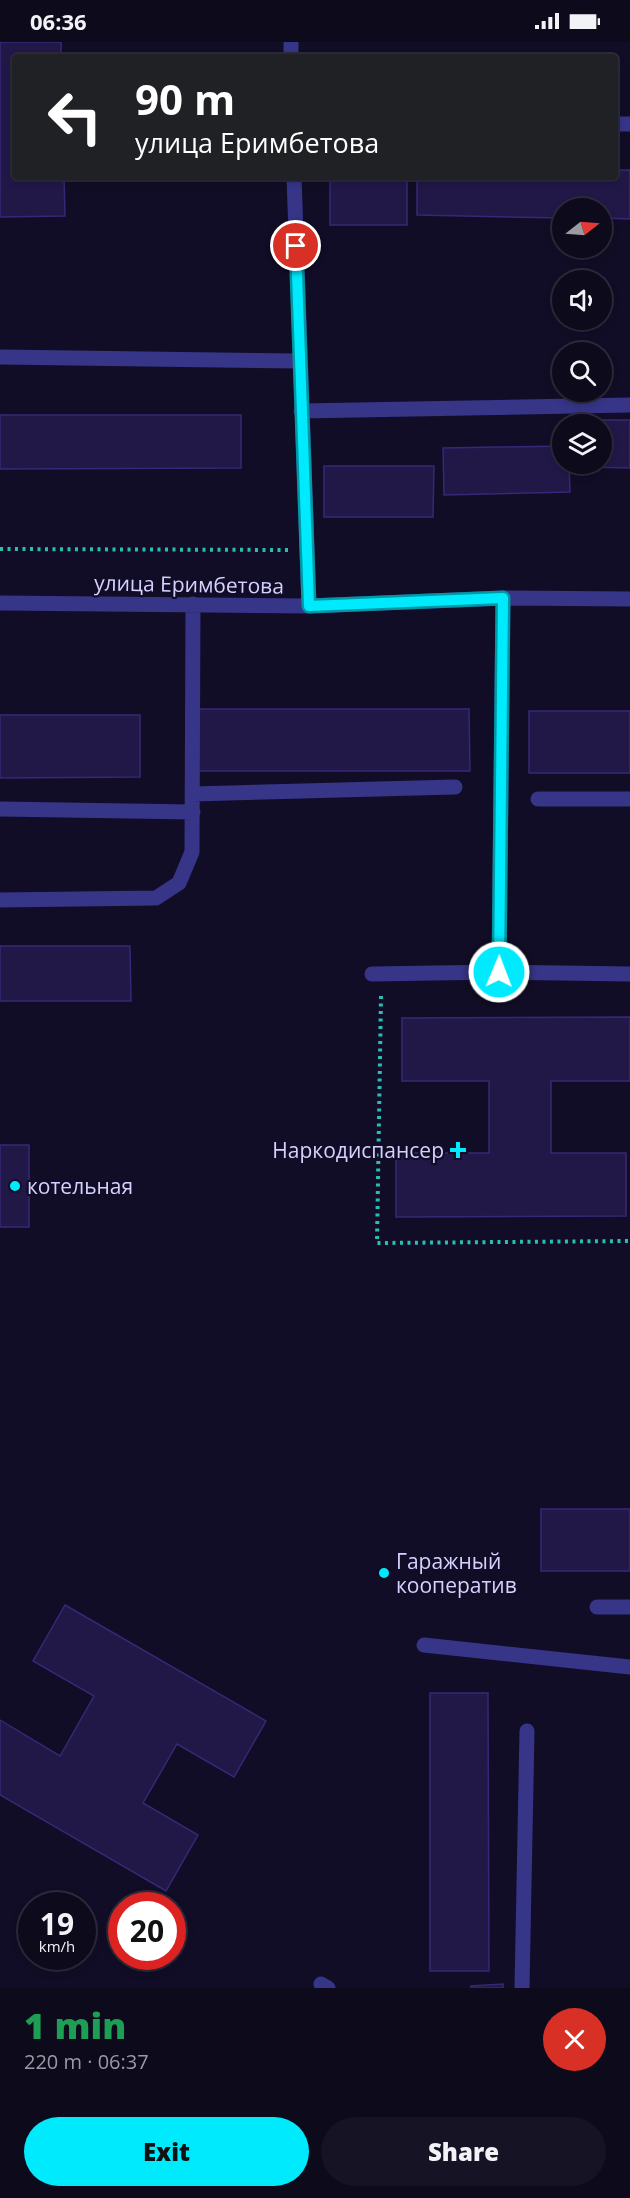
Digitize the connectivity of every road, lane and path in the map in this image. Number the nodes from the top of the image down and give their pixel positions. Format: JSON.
{"nodes":[{"id":1,"x":294,"y":180,"type":"edge"},
{"id":2,"x":0,"y":357,"type":"edge"},
{"id":3,"x":300,"y":361,"type":"junction"},
{"id":4,"x":630,"y":405,"type":"edge"},
{"id":5,"x":301,"y":411,"type":"junction"},
{"id":6,"x":0,"y":549,"type":"edge"},
{"id":7,"x":306,"y":550,"type":"junction"},
{"id":8,"x":503,"y":598,"type":"junction"},
{"id":9,"x":630,"y":599,"type":"edge"},
{"id":10,"x":0,"y":603,"type":"edge"},
{"id":11,"x":193,"y":604,"type":"junction"},
{"id":12,"x":309,"y":606,"type":"junction"},
{"id":13,"x":455,"y":787,"type":"dead end"},
{"id":14,"x":193,"y":794,"type":"junction"},
{"id":15,"x":538,"y":799,"type":"dead end"},
{"id":16,"x":630,"y":799,"type":"edge"},
{"id":17,"x":0,"y":809,"type":"edge"},
{"id":18,"x":193,"y":812,"type":"junction"},
{"id":19,"x":0,"y":900,"type":"edge"},
{"id":20,"x":499,"y":972,"type":"junction"},
{"id":21,"x":377,"y":974,"type":"joint"},
{"id":22,"x":630,"y":974,"type":"edge"},
{"id":23,"x":630,"y":1241,"type":"edge"},
{"id":24,"x":630,"y":1606,"type":"edge"},
{"id":25,"x":597,"y":1607,"type":"dead end"},
{"id":26,"x":424,"y":1645,"type":"dead end"},
{"id":27,"x":630,"y":1667,"type":"edge"},
{"id":28,"x":527,"y":1731,"type":"dead end"},
{"id":29,"x":522,"y":1988,"type":"edge"}],
"edges":[{"from":1,"to":3,"type":"street"},
{"from":2,"to":3,"type":"street"},
{"from":3,"to":5,"type":"street"},
{"from":4,"to":5,"type":"street"},
{"from":5,"to":7,"type":"street"},
{"from":6,"to":7,"type":"path"},
{"from":7,"to":12,"type":"street"},
{"from":8,"to":9,"type":"street","name":"улица Еримбетова"},
{"from":8,"to":12,"type":"street","name":"улица Еримбетова"},
{"from":8,"to":20,"type":"street"},
{"from":10,"to":11,"type":"street","name":"улица Еримбетова"},
{"from":11,"to":12,"type":"street","name":"улица Еримбетова"},
{"from":11,"to":14,"type":"street"},
{"from":13,"to":14,"type":"street"},
{"from":14,"to":18,"type":"street"},
{"from":15,"to":16,"type":"street"},
{"from":17,"to":18,"type":"street"},
{"from":18,"to":19,"type":"street"},
{"from":20,"to":21,"type":"street"},
{"from":20,"to":22,"type":"street"},
{"from":21,"to":23,"type":"path"},
{"from":24,"to":25,"type":"street"},
{"from":26,"to":27,"type":"street"},
{"from":28,"to":29,"type":"street"}]}
